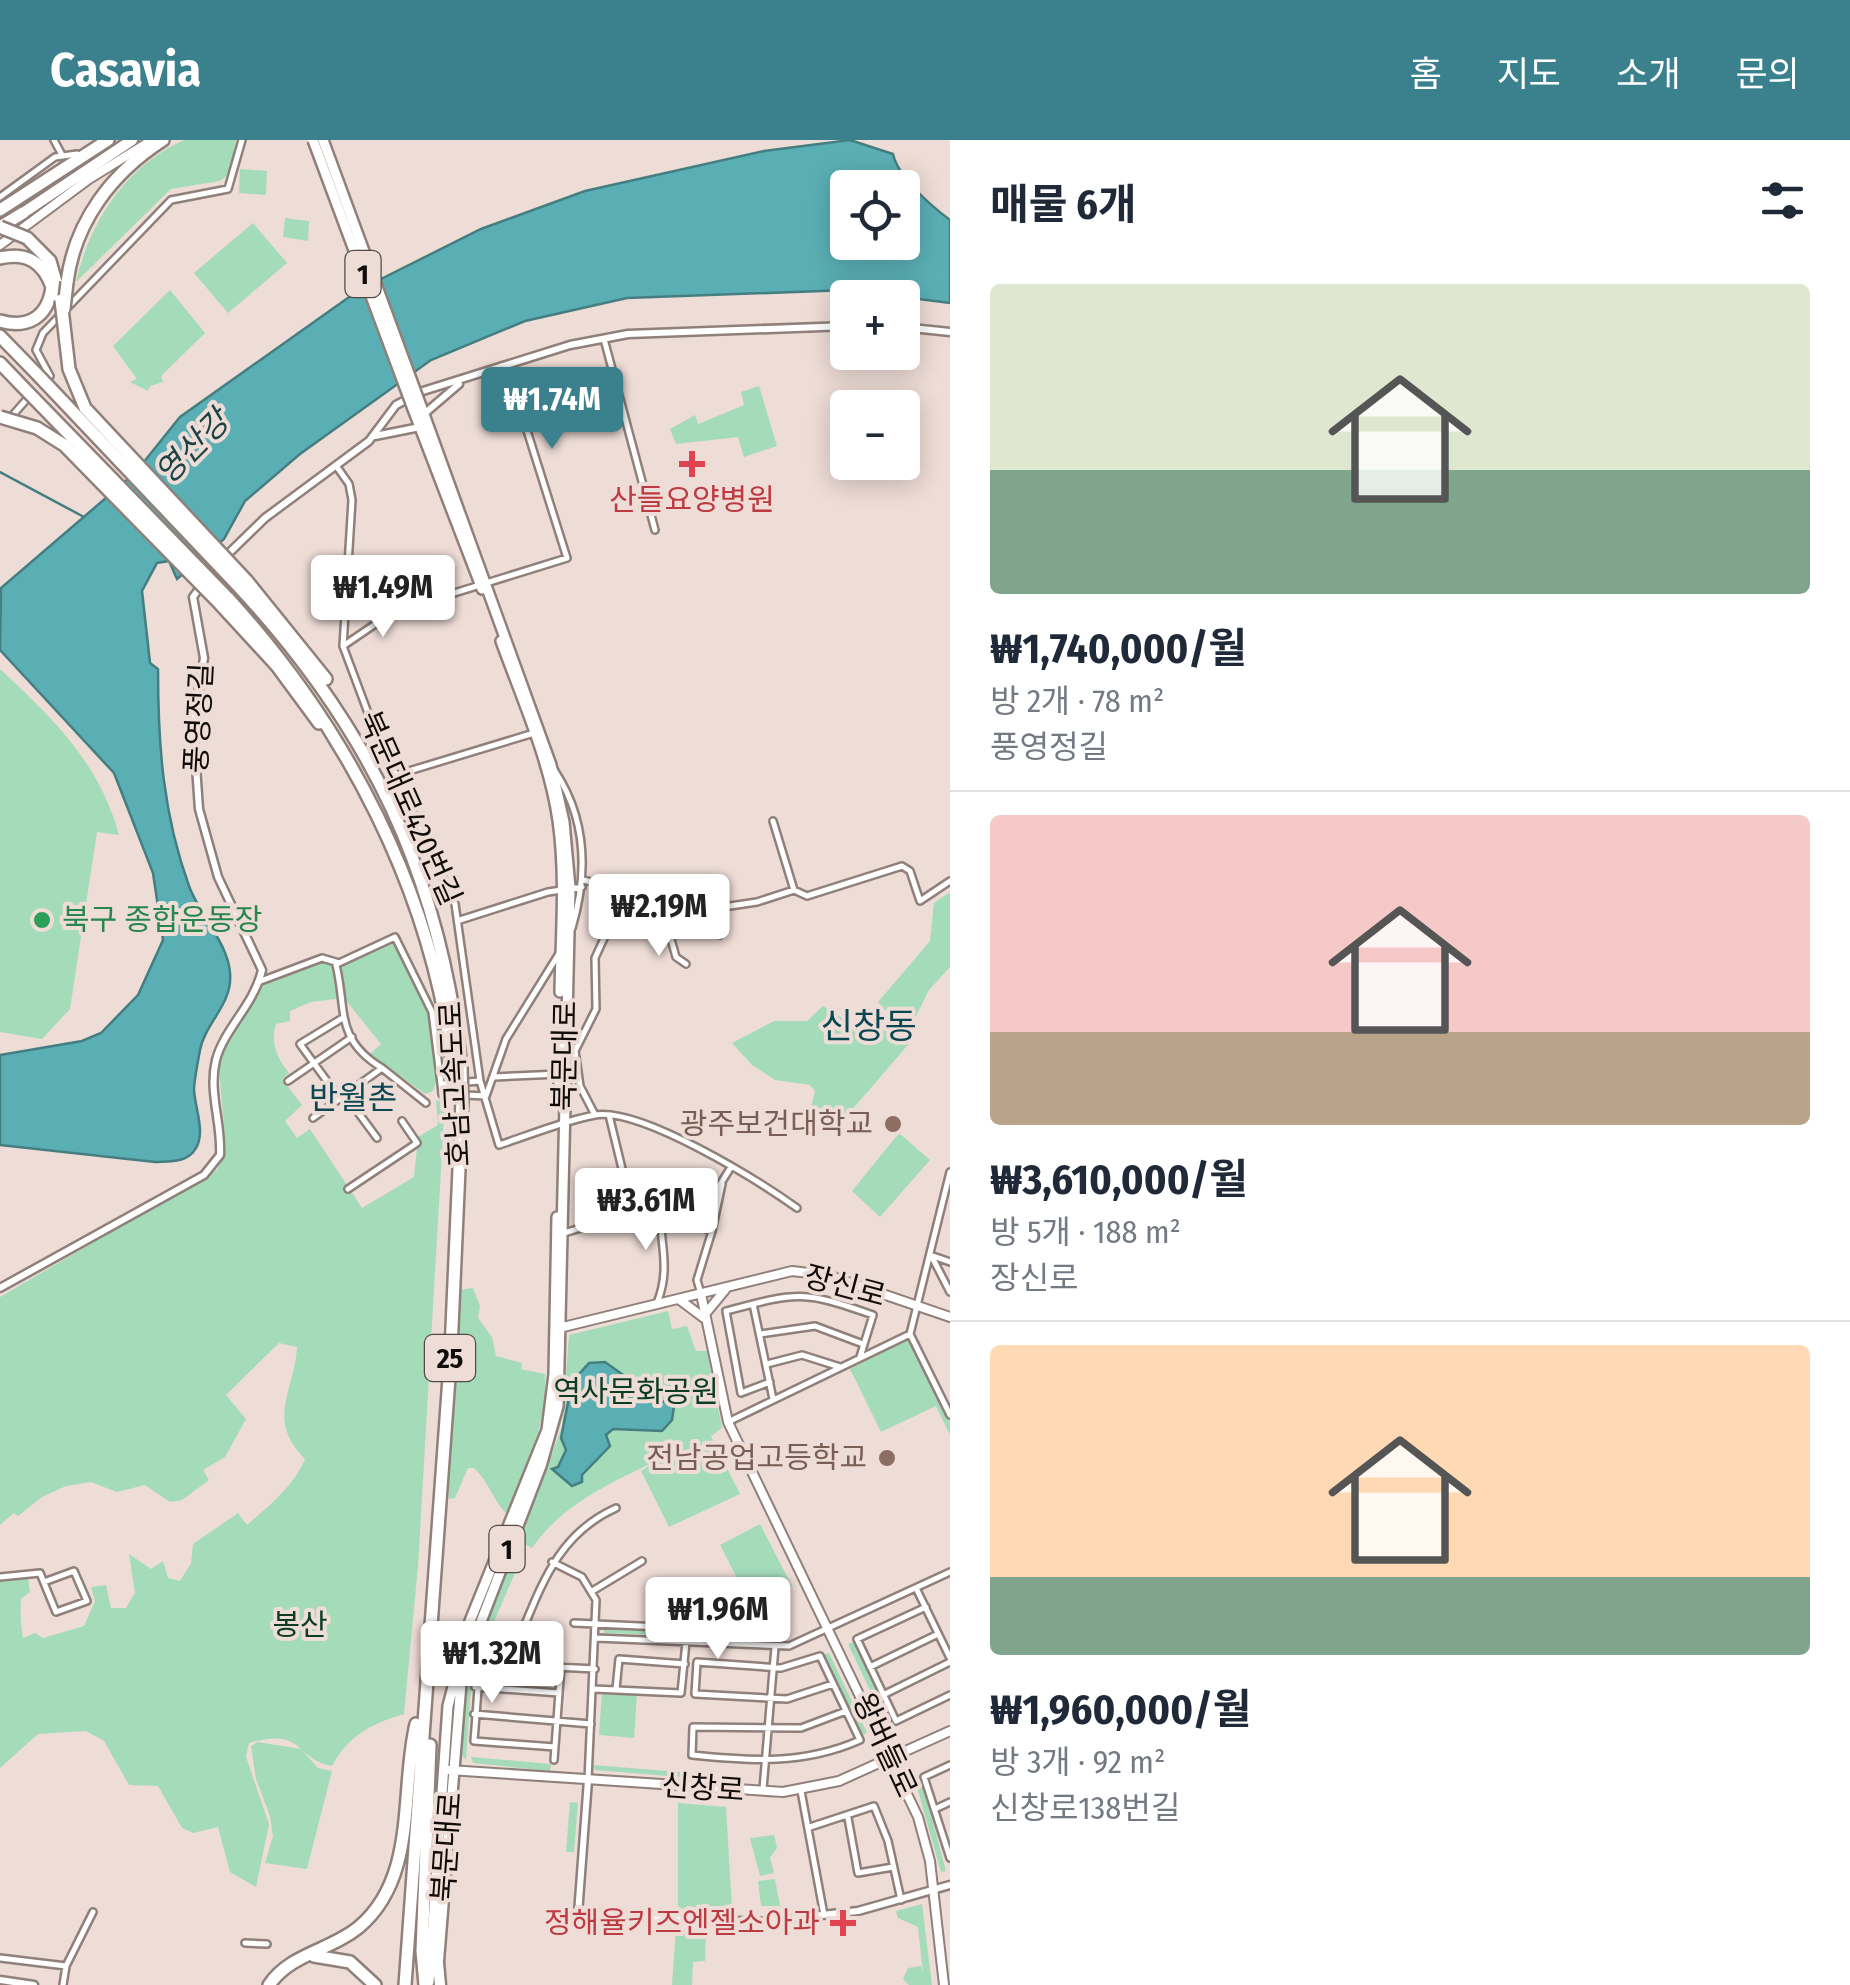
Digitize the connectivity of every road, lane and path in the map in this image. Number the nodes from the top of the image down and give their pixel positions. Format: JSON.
{"nodes":[{"id":1,"x":54,"y":140,"type":"edge"},
{"id":2,"x":105,"y":140,"type":"edge"},
{"id":3,"x":132,"y":140,"type":"edge"},
{"id":4,"x":152,"y":140,"type":"edge"},
{"id":5,"x":162,"y":140,"type":"edge"},
{"id":6,"x":242,"y":140,"type":"edge"},
{"id":7,"x":313,"y":140,"type":"edge"},
{"id":8,"x":323,"y":140,"type":"edge"},
{"id":9,"x":62,"y":155,"type":"junction"},
{"id":10,"x":0,"y":197,"type":"edge"},
{"id":11,"x":0,"y":210,"type":"edge"},
{"id":12,"x":23,"y":214,"type":"joint"},
{"id":13,"x":0,"y":230,"type":"edge"},
{"id":14,"x":0,"y":245,"type":"edge"},
{"id":15,"x":0,"y":258,"type":"edge"},
{"id":16,"x":64,"y":318,"type":"junction"},
{"id":17,"x":0,"y":321,"type":"edge"},
{"id":18,"x":830,"y":326,"type":"edge"},
{"id":19,"x":920,"y":329,"type":"edge"},
{"id":20,"x":950,"y":332,"type":"edge"},
{"id":21,"x":0,"y":336,"type":"edge"},
{"id":22,"x":604,"y":338,"type":"junction"},
{"id":23,"x":0,"y":363,"type":"edge"},
{"id":24,"x":501,"y":366,"type":"junction"},
{"id":25,"x":44,"y":375,"type":"junction"},
{"id":26,"x":460,"y":383,"type":"junction"},
{"id":27,"x":25,"y":393,"type":"junction"},
{"id":28,"x":419,"y":410,"type":"junction"},
{"id":29,"x":4,"y":421,"type":"edge"},
{"id":30,"x":420,"y":427,"type":"junction"},
{"id":31,"x":374,"y":436,"type":"junction"},
{"id":32,"x":337,"y":467,"type":"junction"},
{"id":33,"x":656,"y":530,"type":"dead end"},
{"id":34,"x":243,"y":584,"type":"junction"},
{"id":35,"x":483,"y":584,"type":"junction"},
{"id":36,"x":224,"y":601,"type":"junction"},
{"id":37,"x":343,"y":646,"type":"junction"},
{"id":38,"x":537,"y":732,"type":"junction"},
{"id":39,"x":551,"y":764,"type":"junction"},
{"id":40,"x":398,"y":774,"type":"junction"},
{"id":41,"x":772,"y":821,"type":"dead end"},
{"id":42,"x":950,"y":881,"type":"edge"},
{"id":43,"x":583,"y":883,"type":"junction"},
{"id":44,"x":566,"y":888,"type":"junction"},
{"id":45,"x":794,"y":890,"type":"junction"},
{"id":46,"x":715,"y":908,"type":"junction"},
{"id":47,"x":616,"y":912,"type":"junction"},
{"id":48,"x":460,"y":920,"type":"junction"},
{"id":49,"x":667,"y":926,"type":"junction"},
{"id":50,"x":720,"y":935,"type":"dead end"},
{"id":51,"x":564,"y":946,"type":"junction"},
{"id":52,"x":336,"y":964,"type":"junction"},
{"id":53,"x":686,"y":964,"type":"dead end"},
{"id":54,"x":258,"y":982,"type":"junction"},
{"id":55,"x":341,"y":1019,"type":"junction"},
{"id":56,"x":352,"y":1038,"type":"junction"},
{"id":57,"x":312,"y":1064,"type":"junction"},
{"id":58,"x":382,"y":1068,"type":"junction"},
{"id":59,"x":457,"y":1068,"type":"junction"},
{"id":60,"x":560,"y":1074,"type":"junction"},
{"id":61,"x":494,"y":1077,"type":"junction"},
{"id":62,"x":288,"y":1081,"type":"dead end"},
{"id":63,"x":480,"y":1081,"type":"junction"},
{"id":64,"x":441,"y":1084,"type":"junction"},
{"id":65,"x":486,"y":1096,"type":"junction"},
{"id":66,"x":344,"y":1098,"type":"junction"},
{"id":67,"x":458,"y":1102,"type":"junction"},
{"id":68,"x":426,"y":1104,"type":"dead end"},
{"id":69,"x":596,"y":1115,"type":"junction"},
{"id":70,"x":608,"y":1115,"type":"junction"},
{"id":71,"x":313,"y":1118,"type":"dead end"},
{"id":72,"x":402,"y":1121,"type":"dead end"},
{"id":73,"x":561,"y":1126,"type":"junction"},
{"id":74,"x":377,"y":1138,"type":"dead end"},
{"id":75,"x":731,"y":1167,"type":"junction"},
{"id":76,"x":950,"y":1172,"type":"edge"},
{"id":77,"x":722,"y":1184,"type":"junction"},
{"id":78,"x":348,"y":1189,"type":"dead end"},
{"id":79,"x":797,"y":1208,"type":"dead end"},
{"id":80,"x":634,"y":1214,"type":"junction"},
{"id":81,"x":664,"y":1216,"type":"junction"},
{"id":82,"x":712,"y":1231,"type":"junction"},
{"id":83,"x":563,"y":1233,"type":"junction"},
{"id":84,"x":930,"y":1255,"type":"junction"},
{"id":85,"x":950,"y":1262,"type":"edge"},
{"id":86,"x":729,"y":1287,"type":"junction"},
{"id":87,"x":0,"y":1288,"type":"edge"},
{"id":88,"x":950,"y":1292,"type":"edge"},
{"id":89,"x":701,"y":1294,"type":"junction"},
{"id":90,"x":680,"y":1300,"type":"junction"},
{"id":91,"x":753,"y":1304,"type":"junction"},
{"id":92,"x":656,"y":1306,"type":"junction"},
{"id":93,"x":918,"y":1306,"type":"junction"},
{"id":94,"x":950,"y":1317,"type":"edge"},
{"id":95,"x":706,"y":1319,"type":"junction"},
{"id":96,"x":559,"y":1328,"type":"junction"},
{"id":97,"x":760,"y":1334,"type":"junction"},
{"id":98,"x":910,"y":1334,"type":"junction"},
{"id":99,"x":862,"y":1344,"type":"junction"},
{"id":100,"x":860,"y":1357,"type":"junction"},
{"id":101,"x":767,"y":1364,"type":"junction"},
{"id":102,"x":840,"y":1367,"type":"junction"},
{"id":103,"x":770,"y":1382,"type":"junction"},
{"id":104,"x":774,"y":1400,"type":"junction"},
{"id":105,"x":950,"y":1416,"type":"edge"},
{"id":106,"x":728,"y":1422,"type":"junction"},
{"id":107,"x":616,"y":1508,"type":"dead end"},
{"id":108,"x":552,"y":1562,"type":"junction"},
{"id":109,"x":642,"y":1562,"type":"dead end"},
{"id":110,"x":950,"y":1572,"type":"edge"},
{"id":111,"x":0,"y":1577,"type":"edge"},
{"id":112,"x":44,"y":1582,"type":"junction"},
{"id":113,"x":916,"y":1588,"type":"junction"},
{"id":114,"x":594,"y":1590,"type":"junction"},
{"id":115,"x":926,"y":1607,"type":"junction"},
{"id":116,"x":574,"y":1623,"type":"dead end"},
{"id":117,"x":597,"y":1624,"type":"junction"},
{"id":118,"x":830,"y":1629,"type":"junction"},
{"id":119,"x":521,"y":1634,"type":"dead end"},
{"id":120,"x":938,"y":1634,"type":"junction"},
{"id":121,"x":596,"y":1638,"type":"junction"},
{"id":122,"x":664,"y":1641,"type":"junction"},
{"id":123,"x":686,"y":1642,"type":"junction"},
{"id":124,"x":775,"y":1647,"type":"junction"},
{"id":125,"x":950,"y":1660,"type":"edge"},
{"id":126,"x":685,"y":1664,"type":"junction"},
{"id":127,"x":561,"y":1666,"type":"junction"},
{"id":128,"x":870,"y":1667,"type":"junction"},
{"id":129,"x":428,"y":1668,"type":"junction"},
{"id":130,"x":773,"y":1668,"type":"junction"},
{"id":131,"x":595,"y":1669,"type":"junction"},
{"id":132,"x":833,"y":1684,"type":"junction"},
{"id":133,"x":476,"y":1687,"type":"junction"},
{"id":134,"x":594,"y":1689,"type":"junction"},
{"id":135,"x":616,"y":1689,"type":"junction"},
{"id":136,"x":559,"y":1693,"type":"junction"},
{"id":137,"x":883,"y":1694,"type":"junction"},
{"id":138,"x":950,"y":1695,"type":"edge"},
{"id":139,"x":771,"y":1699,"type":"junction"},
{"id":140,"x":846,"y":1711,"type":"junction"},
{"id":141,"x":474,"y":1714,"type":"junction"},
{"id":142,"x":557,"y":1722,"type":"junction"},
{"id":143,"x":416,"y":1724,"type":"junction"},
{"id":144,"x":591,"y":1724,"type":"junction"},
{"id":145,"x":768,"y":1730,"type":"junction"},
{"id":146,"x":950,"y":1731,"type":"edge"},
{"id":147,"x":555,"y":1748,"type":"junction"},
{"id":148,"x":891,"y":1758,"type":"junction"},
{"id":149,"x":554,"y":1760,"type":"dead end"},
{"id":150,"x":765,"y":1761,"type":"junction"},
{"id":151,"x":950,"y":1765,"type":"edge"},
{"id":152,"x":449,"y":1770,"type":"junction"},
{"id":153,"x":588,"y":1780,"type":"junction"},
{"id":154,"x":801,"y":1790,"type":"junction"},
{"id":155,"x":762,"y":1792,"type":"junction"},
{"id":156,"x":950,"y":1802,"type":"edge"},
{"id":157,"x":934,"y":1809,"type":"junction"},
{"id":158,"x":848,"y":1818,"type":"junction"},
{"id":159,"x":810,"y":1827,"type":"junction"},
{"id":160,"x":946,"y":1836,"type":"edge"},
{"id":161,"x":950,"y":1858,"type":"edge"},
{"id":162,"x":894,"y":1867,"type":"junction"},
{"id":163,"x":950,"y":1884,"type":"edge"},
{"id":164,"x":933,"y":1891,"type":"junction"},
{"id":165,"x":901,"y":1900,"type":"junction"},
{"id":166,"x":93,"y":1912,"type":"dead end"},
{"id":167,"x":824,"y":1915,"type":"junction"},
{"id":168,"x":246,"y":1943,"type":"dead end"},
{"id":169,"x":267,"y":1944,"type":"dead end"},
{"id":170,"x":0,"y":1958,"type":"edge"},
{"id":171,"x":438,"y":1962,"type":"joint"},
{"id":172,"x":66,"y":1966,"type":"junction"},
{"id":173,"x":0,"y":1980,"type":"edge"},
{"id":174,"x":34,"y":1985,"type":"edge"},
{"id":175,"x":63,"y":1985,"type":"edge"},
{"id":176,"x":273,"y":1985,"type":"edge"},
{"id":177,"x":375,"y":1985,"type":"edge"},
{"id":178,"x":402,"y":1985,"type":"edge"},
{"id":179,"x":427,"y":1985,"type":"edge"},
{"id":180,"x":438,"y":1985,"type":"edge"},
{"id":181,"x":944,"y":1985,"type":"edge"}],
"edges":[{"from":1,"to":9,"type":"street"},
{"from":2,"to":9,"type":"street"},
{"from":2,"to":11,"type":"highway"},
{"from":3,"to":12,"type":"highway"},
{"from":4,"to":14,"type":"main road"},
{"from":5,"to":16,"type":"highway","bridge":true},
{"from":6,"to":25,"type":"street"},
{"from":7,"to":28,"type":"main road","number":"1","bridge":true},
{"from":8,"to":28,"type":"main road","number":"1","bridge":true},
{"from":9,"to":10,"type":"street"},
{"from":12,"to":13,"type":"highway"},
{"from":13,"to":16,"type":"highway","bridge":true},
{"from":15,"to":17,"type":"highway"},
{"from":16,"to":34,"type":"highway","bridge":true},
{"from":18,"to":22,"type":"street","name":"풍영정길"},
{"from":19,"to":20,"type":"street"},
{"from":21,"to":25,"type":"highway","name":"호남고속도로","number":"25"},
{"from":22,"to":24,"type":"street","name":"풍영정길"},
{"from":22,"to":33,"type":"street"},
{"from":23,"to":27,"type":"highway","name":"호남고속도로","number":"25"},
{"from":24,"to":26,"type":"street","name":"풍영정길"},
{"from":24,"to":35,"type":"street"},
{"from":25,"to":34,"type":"highway","name":"호남고속도로","number":"25","bridge":true},
{"from":26,"to":28,"type":"street"},
{"from":26,"to":31,"type":"street","name":"풍영정길"},
{"from":27,"to":29,"type":"street"},
{"from":27,"to":36,"type":"highway","name":"호남고속도로","number":"25","bridge":true},
{"from":28,"to":30,"type":"main road","name":"북문대로","number":"1"},
{"from":28,"to":35,"type":"main road","name":"북문대로","number":"1"},
{"from":29,"to":36,"type":"highway","bridge":true},
{"from":30,"to":31,"type":"street"},
{"from":30,"to":35,"type":"main road","name":"북문대로","number":"1"},
{"from":31,"to":32,"type":"street","name":"풍영정길"},
{"from":32,"to":37,"type":"street","name":"북문대로420번길"},
{"from":32,"to":54,"type":"street","name":"풍영정길"},
{"from":34,"to":59,"type":"highway","name":"호남고속도로","number":"25"},
{"from":35,"to":37,"type":"street"},
{"from":35,"to":38,"type":"main road","name":"북문대로","number":"1"},
{"from":36,"to":59,"type":"highway","name":"호남고속도로","number":"25"},
{"from":37,"to":40,"type":"street","name":"북문대로420번길"},
{"from":38,"to":39,"type":"main road","name":"북문대로","number":"1"},
{"from":38,"to":40,"type":"street"},
{"from":38,"to":44,"type":"main road","name":"북문대로","number":"1"},
{"from":39,"to":43,"type":"street"},
{"from":39,"to":44,"type":"main road","name":"북문대로","number":"1"},
{"from":40,"to":48,"type":"street","name":"북문대로420번길"},
{"from":41,"to":45,"type":"street"},
{"from":42,"to":45,"type":"street"},
{"from":43,"to":44,"type":"street"},
{"from":43,"to":47,"type":"street"},
{"from":43,"to":51,"type":"street"},
{"from":44,"to":48,"type":"street"},
{"from":44,"to":51,"type":"main road","name":"북문대로","number":"1"},
{"from":45,"to":46,"type":"street"},
{"from":46,"to":49,"type":"street"},
{"from":46,"to":50,"type":"street"},
{"from":47,"to":49,"type":"street"},
{"from":47,"to":69,"type":"street"},
{"from":48,"to":63,"type":"street","name":"북문대로420번길"},
{"from":49,"to":53,"type":"street"},
{"from":51,"to":60,"type":"main road","name":"북문대로","number":"1"},
{"from":51,"to":61,"type":"street","name":"북문대로"},
{"from":51,"to":73,"type":"main road","name":"북문대로","number":"1"},
{"from":52,"to":54,"type":"street"},
{"from":52,"to":55,"type":"street"},
{"from":52,"to":64,"type":"street"},
{"from":54,"to":87,"type":"street"},
{"from":55,"to":56,"type":"street"},
{"from":55,"to":57,"type":"street"},
{"from":56,"to":57,"type":"street"},
{"from":56,"to":58,"type":"street"},
{"from":57,"to":62,"type":"street"},
{"from":57,"to":66,"type":"street"},
{"from":58,"to":66,"type":"street"},
{"from":58,"to":68,"type":"street"},
{"from":59,"to":67,"type":"highway","name":"호남고속도로","number":"25","bridge":true},
{"from":60,"to":61,"type":"street"},
{"from":60,"to":73,"type":"main road","name":"북문대로","number":"1"},
{"from":61,"to":65,"type":"street","name":"북문대로"},
{"from":63,"to":64,"type":"street"},
{"from":63,"to":65,"type":"street","name":"북문대로420번길"},
{"from":64,"to":65,"type":"street"},
{"from":65,"to":73,"type":"street","name":"북문대로420번길"},
{"from":66,"to":71,"type":"street"},
{"from":66,"to":74,"type":"street"},
{"from":67,"to":129,"type":"highway","name":"호남고속도로","number":"25"},
{"from":67,"to":143,"type":"highway","name":"호남고속도로","number":"25"},
{"from":69,"to":70,"type":"street"},
{"from":69,"to":73,"type":"street"},
{"from":70,"to":75,"type":"street"},
{"from":70,"to":80,"type":"street"},
{"from":72,"to":78,"type":"street"},
{"from":73,"to":83,"type":"main road","name":"북문대로","number":"1"},
{"from":73,"to":96,"type":"main road","name":"북문대로","number":"1"},
{"from":75,"to":77,"type":"street"},
{"from":75,"to":79,"type":"street"},
{"from":76,"to":84,"type":"street","name":"장신로"},
{"from":77,"to":81,"type":"street"},
{"from":77,"to":82,"type":"street"},
{"from":80,"to":81,"type":"street"},
{"from":80,"to":83,"type":"street"},
{"from":81,"to":82,"type":"street"},
{"from":81,"to":92,"type":"street"},
{"from":82,"to":89,"type":"street"},
{"from":83,"to":96,"type":"main road","name":"북문대로","number":"1"},
{"from":84,"to":85,"type":"street"},
{"from":84,"to":88,"type":"street"},
{"from":84,"to":93,"type":"street","name":"장신로"},
{"from":86,"to":89,"type":"main road","name":"장신로"},
{"from":86,"to":93,"type":"main road","name":"장신로"},
{"from":86,"to":95,"type":"main road"},
{"from":89,"to":90,"type":"main road","name":"장신로"},
{"from":89,"to":95,"type":"main road","name":"왕버들로"},
{"from":90,"to":92,"type":"main road","name":"장신로"},
{"from":90,"to":95,"type":"main road"},
{"from":91,"to":97,"type":"street"},
{"from":91,"to":99,"type":"street"},
{"from":91,"to":103,"type":"street"},
{"from":92,"to":96,"type":"main road","name":"장신로"},
{"from":93,"to":94,"type":"main road","name":"장신로"},
{"from":93,"to":98,"type":"street"},
{"from":95,"to":106,"type":"main road","name":"왕버들로"},
{"from":96,"to":152,"type":"main road","name":"북문대로","number":"1"},
{"from":97,"to":99,"type":"street"},
{"from":97,"to":101,"type":"street"},
{"from":98,"to":100,"type":"street"},
{"from":98,"to":105,"type":"street"},
{"from":99,"to":100,"type":"street"},
{"from":100,"to":102,"type":"street"},
{"from":101,"to":102,"type":"street"},
{"from":101,"to":103,"type":"street"},
{"from":102,"to":104,"type":"street"},
{"from":103,"to":104,"type":"street"},
{"from":104,"to":106,"type":"street"},
{"from":106,"to":118,"type":"main road","name":"왕버들로"},
{"from":107,"to":108,"type":"street"},
{"from":108,"to":114,"type":"street"},
{"from":108,"to":119,"type":"street"},
{"from":109,"to":114,"type":"street"},
{"from":110,"to":113,"type":"street"},
{"from":111,"to":112,"type":"street"},
{"from":112,"to":112,"type":"street"},
{"from":113,"to":115,"type":"street"},
{"from":113,"to":118,"type":"street"},
{"from":114,"to":117,"type":"street"},
{"from":115,"to":120,"type":"street"},
{"from":115,"to":128,"type":"street"},
{"from":116,"to":117,"type":"street"},
{"from":117,"to":121,"type":"street"},
{"from":117,"to":122,"type":"street"},
{"from":118,"to":124,"type":"street"},
{"from":118,"to":148,"type":"main road","name":"왕버들로"},
{"from":120,"to":125,"type":"street"},
{"from":120,"to":128,"type":"street"},
{"from":121,"to":122,"type":"street"},
{"from":121,"to":131,"type":"street"},
{"from":122,"to":123,"type":"street"},
{"from":123,"to":124,"type":"street"},
{"from":123,"to":126,"type":"street"},
{"from":124,"to":130,"type":"street"},
{"from":125,"to":137,"type":"street"},
{"from":126,"to":135,"type":"street"},
{"from":126,"to":135,"type":"street"},
{"from":127,"to":131,"type":"street"},
{"from":127,"to":133,"type":"street"},
{"from":127,"to":136,"type":"street"},
{"from":128,"to":137,"type":"street"},
{"from":129,"to":178,"type":"highway","name":"호남고속도로","number":"25"},
{"from":129,"to":179,"type":"highway"},
{"from":130,"to":132,"type":"street"},
{"from":130,"to":139,"type":"street"},
{"from":130,"to":139,"type":"street"},
{"from":131,"to":134,"type":"street"},
{"from":132,"to":139,"type":"street"},
{"from":132,"to":140,"type":"street"},
{"from":133,"to":136,"type":"street"},
{"from":133,"to":141,"type":"street"},
{"from":134,"to":135,"type":"street"},
{"from":134,"to":144,"type":"street"},
{"from":136,"to":142,"type":"street"},
{"from":137,"to":138,"type":"street"},
{"from":139,"to":145,"type":"street"},
{"from":140,"to":145,"type":"street"},
{"from":140,"to":150,"type":"street"},
{"from":141,"to":142,"type":"street"},
{"from":141,"to":147,"type":"street"},
{"from":142,"to":144,"type":"street"},
{"from":142,"to":147,"type":"street"},
{"from":143,"to":176,"type":"highway"},
{"from":143,"to":178,"type":"highway","name":"호남고속도로","number":"25"},
{"from":144,"to":153,"type":"street"},
{"from":145,"to":150,"type":"street"},
{"from":145,"to":150,"type":"street"},
{"from":146,"to":148,"type":"main road","name":"신창로"},
{"from":147,"to":149,"type":"street"},
{"from":148,"to":154,"type":"main road","name":"신창로"},
{"from":148,"to":164,"type":"main road","name":"왕버들로"},
{"from":150,"to":155,"type":"street"},
{"from":151,"to":157,"type":"street"},
{"from":152,"to":153,"type":"main road","name":"신창로"},
{"from":152,"to":171,"type":"main road","name":"북문대로","number":"1"},
{"from":152,"to":179,"type":"main road","name":"북문대로","number":"1"},
{"from":153,"to":155,"type":"main road","name":"신창로"},
{"from":153,"to":167,"type":"street"},
{"from":154,"to":155,"type":"main road","name":"신창로"},
{"from":154,"to":159,"type":"street"},
{"from":156,"to":157,"type":"street"},
{"from":157,"to":160,"type":"street"},
{"from":158,"to":159,"type":"street"},
{"from":158,"to":162,"type":"street"},
{"from":158,"to":162,"type":"street"},
{"from":159,"to":167,"type":"street"},
{"from":160,"to":161,"type":"street"},
{"from":162,"to":165,"type":"street"},
{"from":163,"to":164,"type":"street"},
{"from":164,"to":165,"type":"street"},
{"from":164,"to":181,"type":"main road","name":"왕버들로"},
{"from":165,"to":167,"type":"street"},
{"from":166,"to":172,"type":"street"},
{"from":168,"to":169,"type":"street"},
{"from":170,"to":172,"type":"street"},
{"from":171,"to":180,"type":"highway"},
{"from":172,"to":175,"type":"street"},
{"from":173,"to":174,"type":"street"},
{"from":176,"to":177,"type":"highway"}]}
